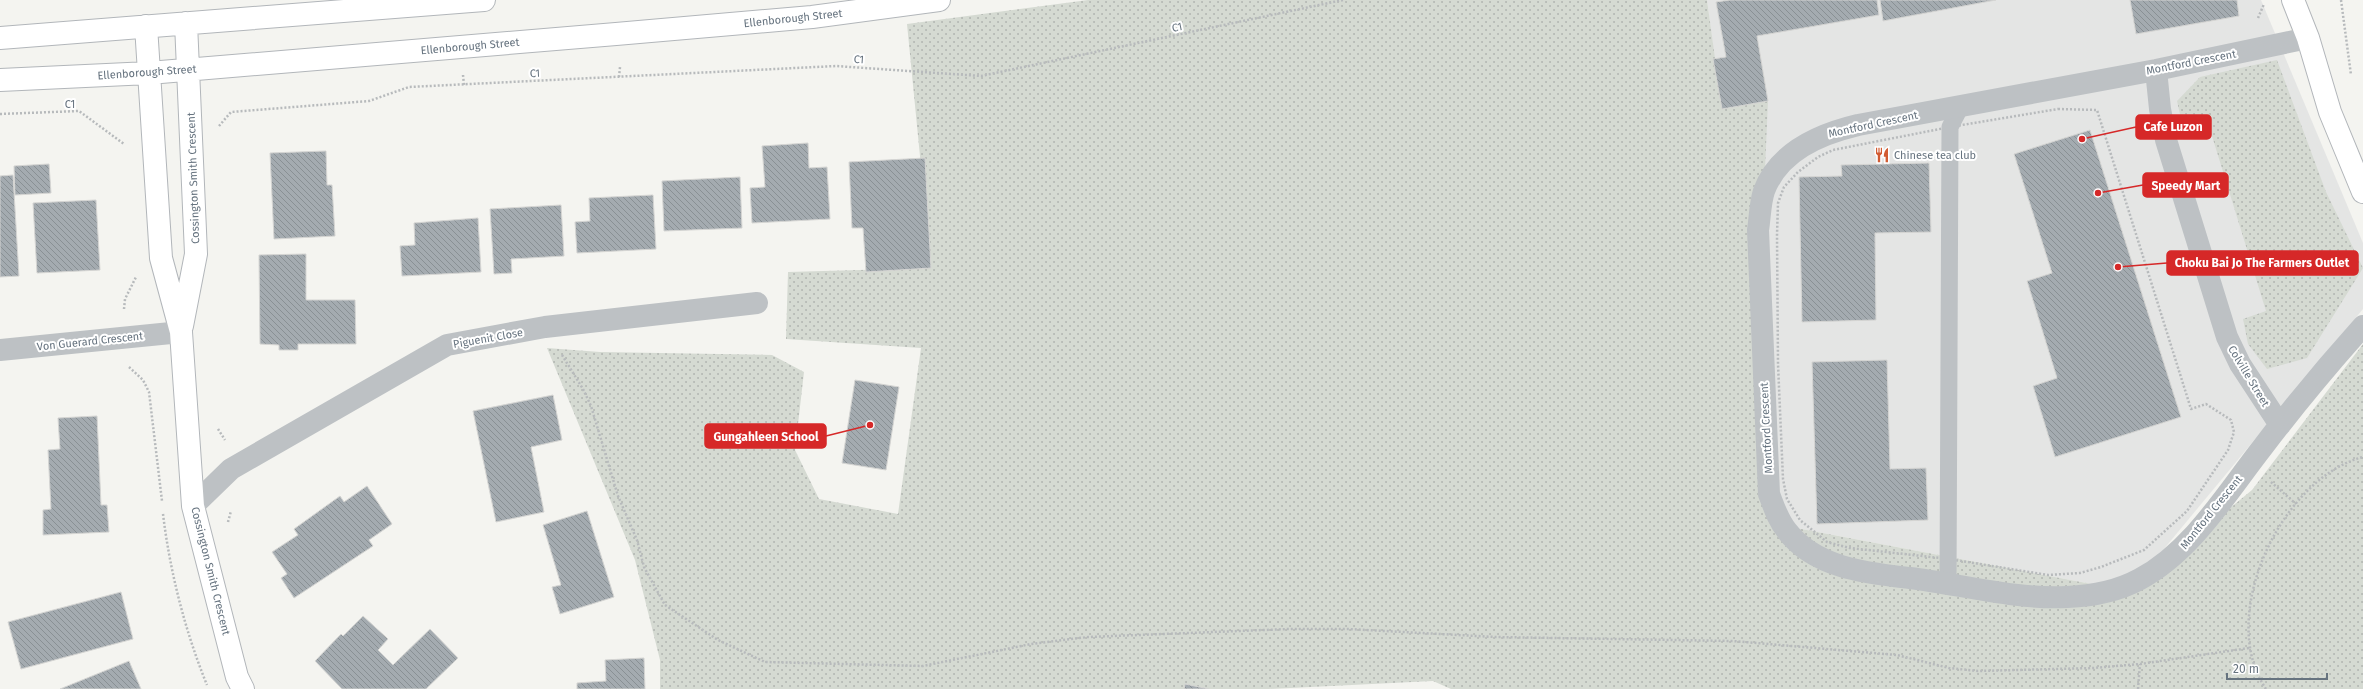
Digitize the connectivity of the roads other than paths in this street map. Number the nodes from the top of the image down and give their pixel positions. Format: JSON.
{"nodes":[{"id":1,"x":484,"y":0,"type":"edge"},
{"id":2,"x":939,"y":0,"type":"edge"},
{"id":3,"x":2293,"y":0,"type":"edge"},
{"id":4,"x":2309,"y":0,"type":"edge"},
{"id":5,"x":186,"y":23,"type":"junction"},
{"id":6,"x":146,"y":26,"type":"junction"},
{"id":7,"x":0,"y":38,"type":"edge"},
{"id":8,"x":2308,"y":38,"type":"junction"},
{"id":9,"x":188,"y":69,"type":"junction"},
{"id":10,"x":2156,"y":70,"type":"junction"},
{"id":11,"x":149,"y":73,"type":"junction"},
{"id":12,"x":0,"y":80,"type":"edge"},
{"id":13,"x":1961,"y":106,"type":"junction"},
{"id":14,"x":2363,"y":192,"type":"edge"},
{"id":15,"x":757,"y":303,"type":"dead end"},
{"id":16,"x":2363,"y":326,"type":"edge"},
{"id":17,"x":181,"y":332,"type":"junction"},
{"id":18,"x":0,"y":350,"type":"edge"},
{"id":19,"x":2280,"y":425,"type":"junction"},
{"id":20,"x":194,"y":506,"type":"junction"},
{"id":21,"x":1948,"y":583,"type":"junction"},
{"id":22,"x":243,"y":689,"type":"edge"}],
"edges":[{"from":1,"to":5,"type":"main road"},
{"from":2,"to":9,"type":"main road","name":"Ellenborough Street"},
{"from":3,"to":8,"type":"main road"},
{"from":4,"to":8,"type":"main road"},
{"from":5,"to":6,"type":"main road"},
{"from":5,"to":9,"type":"main road","name":"Cossington Smith Crescent"},
{"from":6,"to":7,"type":"main road"},
{"from":6,"to":11,"type":"main road","name":"Cossington Smith Crescent"},
{"from":8,"to":10,"type":"street","name":"Montford Crescent"},
{"from":8,"to":14,"type":"main road"},
{"from":9,"to":11,"type":"main road","name":"Ellenborough Street"},
{"from":9,"to":17,"type":"main road","name":"Cossington Smith Crescent"},
{"from":10,"to":13,"type":"street","name":"Montford Crescent"},
{"from":10,"to":19,"type":"street","name":"Colville Street"},
{"from":11,"to":12,"type":"main road","name":"Ellenborough Street"},
{"from":11,"to":17,"type":"main road","name":"Cossington Smith Crescent"},
{"from":13,"to":21,"type":"lane"},
{"from":13,"to":21,"type":"street","name":"Montford Crescent"},
{"from":15,"to":20,"type":"street","name":"Piguenit Close"},
{"from":16,"to":19,"type":"street","name":"Montford Crescent"},
{"from":17,"to":18,"type":"street","name":"Von Guerard Crescent"},
{"from":17,"to":20,"type":"main road","name":"Cossington Smith Crescent"},
{"from":19,"to":21,"type":"street","name":"Montford Crescent"},
{"from":20,"to":22,"type":"main road","name":"Cossington Smith Crescent"}]}
